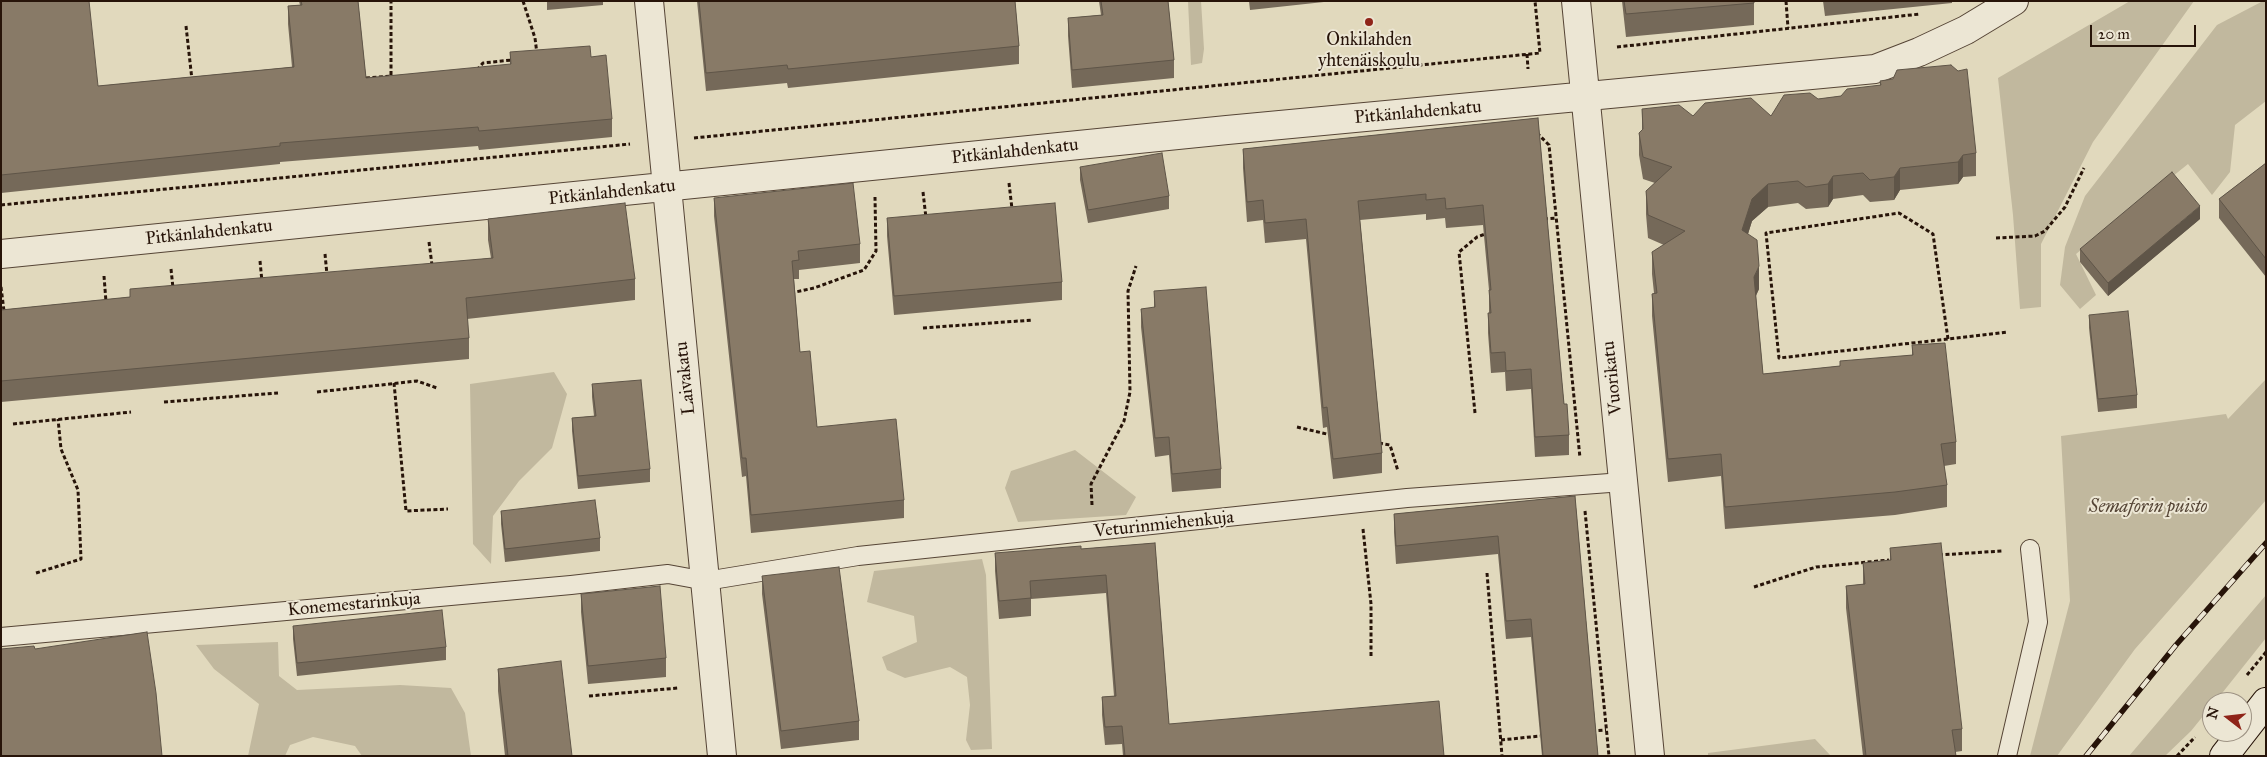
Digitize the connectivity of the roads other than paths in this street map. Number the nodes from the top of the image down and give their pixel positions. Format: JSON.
{"nodes":[{"id":1,"x":649,"y":1,"type":"edge"},
{"id":2,"x":1576,"y":1,"type":"edge"},
{"id":3,"x":2014,"y":1,"type":"edge"},
{"id":4,"x":1586,"y":97,"type":"junction"},
{"id":5,"x":667,"y":188,"type":"junction"},
{"id":6,"x":1,"y":254,"type":"edge"},
{"id":7,"x":1623,"y":482,"type":"junction"},
{"id":8,"x":2030,"y":548,"type":"road end"},
{"id":9,"x":706,"y":581,"type":"junction"},
{"id":10,"x":1,"y":636,"type":"edge"},
{"id":11,"x":2266,"y":702,"type":"edge"},
{"id":12,"x":722,"y":756,"type":"edge"},
{"id":13,"x":1650,"y":756,"type":"edge"},
{"id":14,"x":2008,"y":756,"type":"edge"},
{"id":15,"x":2224,"y":756,"type":"edge"}],
"edges":[{"from":1,"to":5,"type":"street","name":"Laivakatu"},
{"from":2,"to":4,"type":"street","name":"Vuorikatu"},
{"from":3,"to":4,"type":"street","name":"Pitkänlahdenkatu"},
{"from":4,"to":5,"type":"street","name":"Pitkänlahdenkatu"},
{"from":4,"to":7,"type":"street","name":"Vuorikatu"},
{"from":5,"to":6,"type":"street","name":"Pitkänlahdenkatu"},
{"from":5,"to":9,"type":"street","name":"Laivakatu"},
{"from":7,"to":9,"type":"lane","name":"Veturinmiehenkuja"},
{"from":7,"to":13,"type":"street","name":"Vuorikatu"},
{"from":8,"to":14,"type":"lane"},
{"from":9,"to":10,"type":"lane","name":"Konemestarinkuja"},
{"from":9,"to":12,"type":"street","name":"Laivakatu"},
{"from":11,"to":15,"type":"street"}]}
